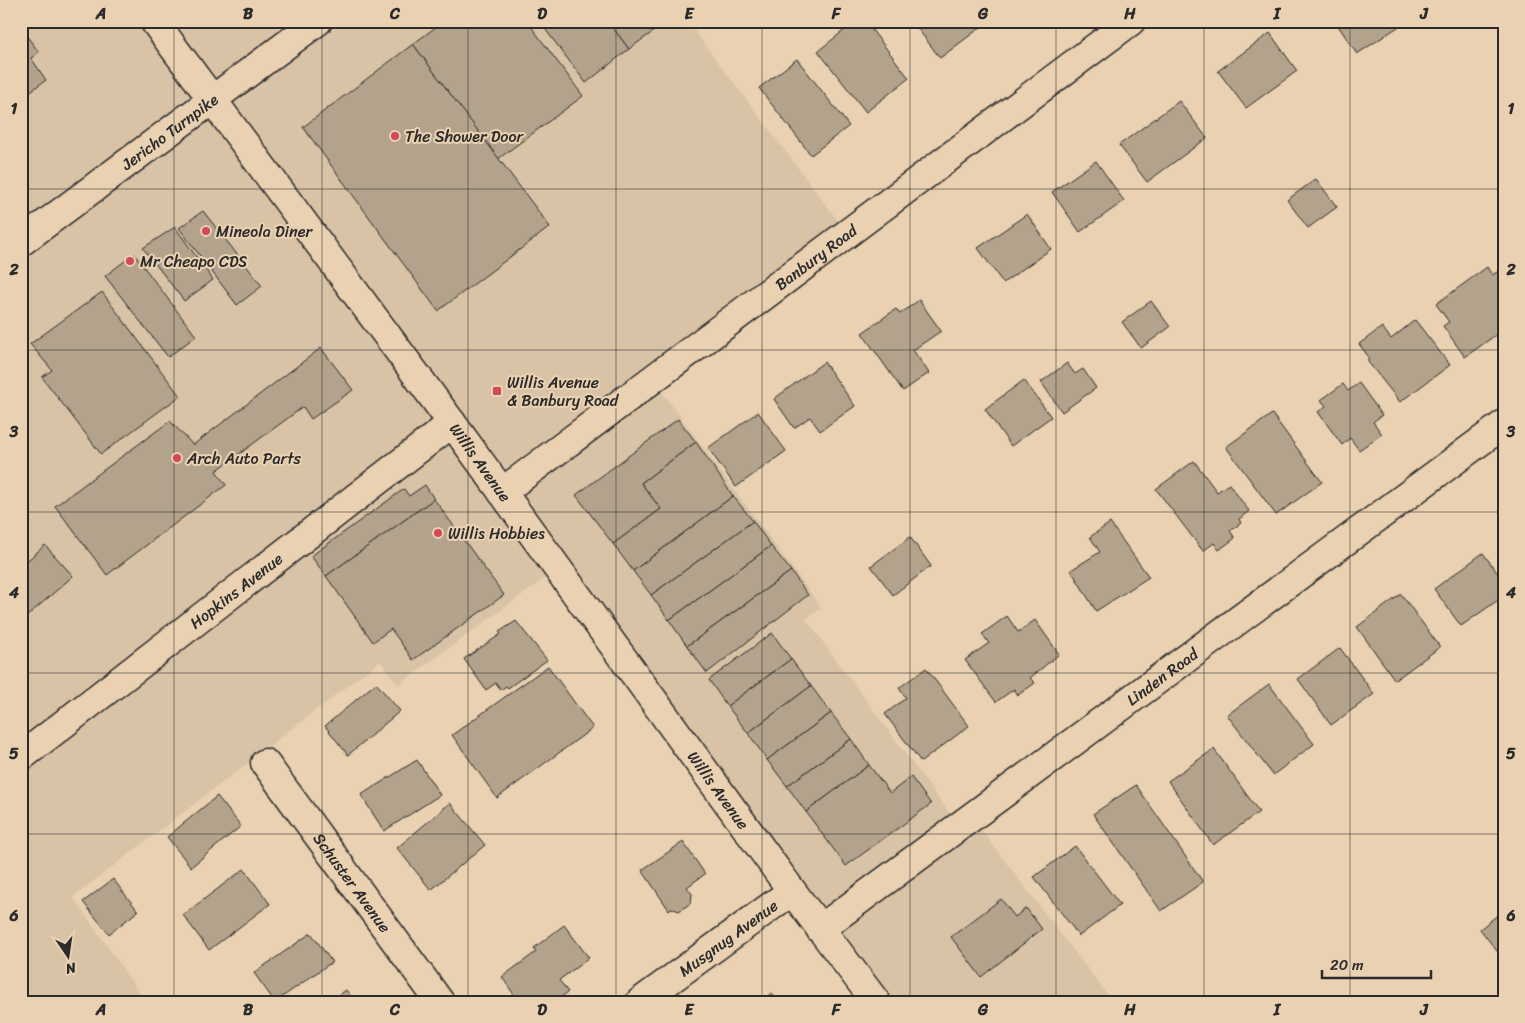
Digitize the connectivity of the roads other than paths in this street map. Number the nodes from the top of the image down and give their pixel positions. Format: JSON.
{"nodes":[{"id":1,"x":154,"y":21,"type":"edge"},
{"id":2,"x":318,"y":21,"type":"edge"},
{"id":3,"x":1132,"y":21,"type":"edge"},
{"id":4,"x":214,"y":100,"type":"junction"},
{"id":5,"x":21,"y":242,"type":"edge"},
{"id":6,"x":452,"y":423,"type":"junction"},
{"id":7,"x":1504,"y":424,"type":"edge"},
{"id":8,"x":502,"y":492,"type":"junction"},
{"id":9,"x":21,"y":757,"type":"edge"},
{"id":10,"x":265,"y":763,"type":"dead end"},
{"id":11,"x":792,"y":891,"type":"junction"},
{"id":12,"x":820,"y":929,"type":"junction"},
{"id":13,"x":440,"y":1002,"type":"edge"},
{"id":14,"x":640,"y":1002,"type":"edge"},
{"id":15,"x":876,"y":1002,"type":"edge"}],
"edges":[{"from":1,"to":4,"type":"street","name":"Willis Avenue"},
{"from":2,"to":4,"type":"street","name":"Jericho Turnpike"},
{"from":3,"to":8,"type":"street","name":"Banbury Road"},
{"from":4,"to":5,"type":"street","name":"Jericho Turnpike"},
{"from":4,"to":6,"type":"street","name":"Willis Avenue"},
{"from":6,"to":8,"type":"street","name":"Willis Avenue"},
{"from":6,"to":9,"type":"street","name":"Hopkins Avenue"},
{"from":7,"to":12,"type":"street","name":"Linden Road"},
{"from":8,"to":11,"type":"street","name":"Willis Avenue"},
{"from":10,"to":13,"type":"street","name":"Schuster Avenue"},
{"from":11,"to":12,"type":"street","name":"Willis Avenue"},
{"from":11,"to":14,"type":"street","name":"Musgnug Avenue"},
{"from":12,"to":15,"type":"street","name":"Willis Avenue"}]}
